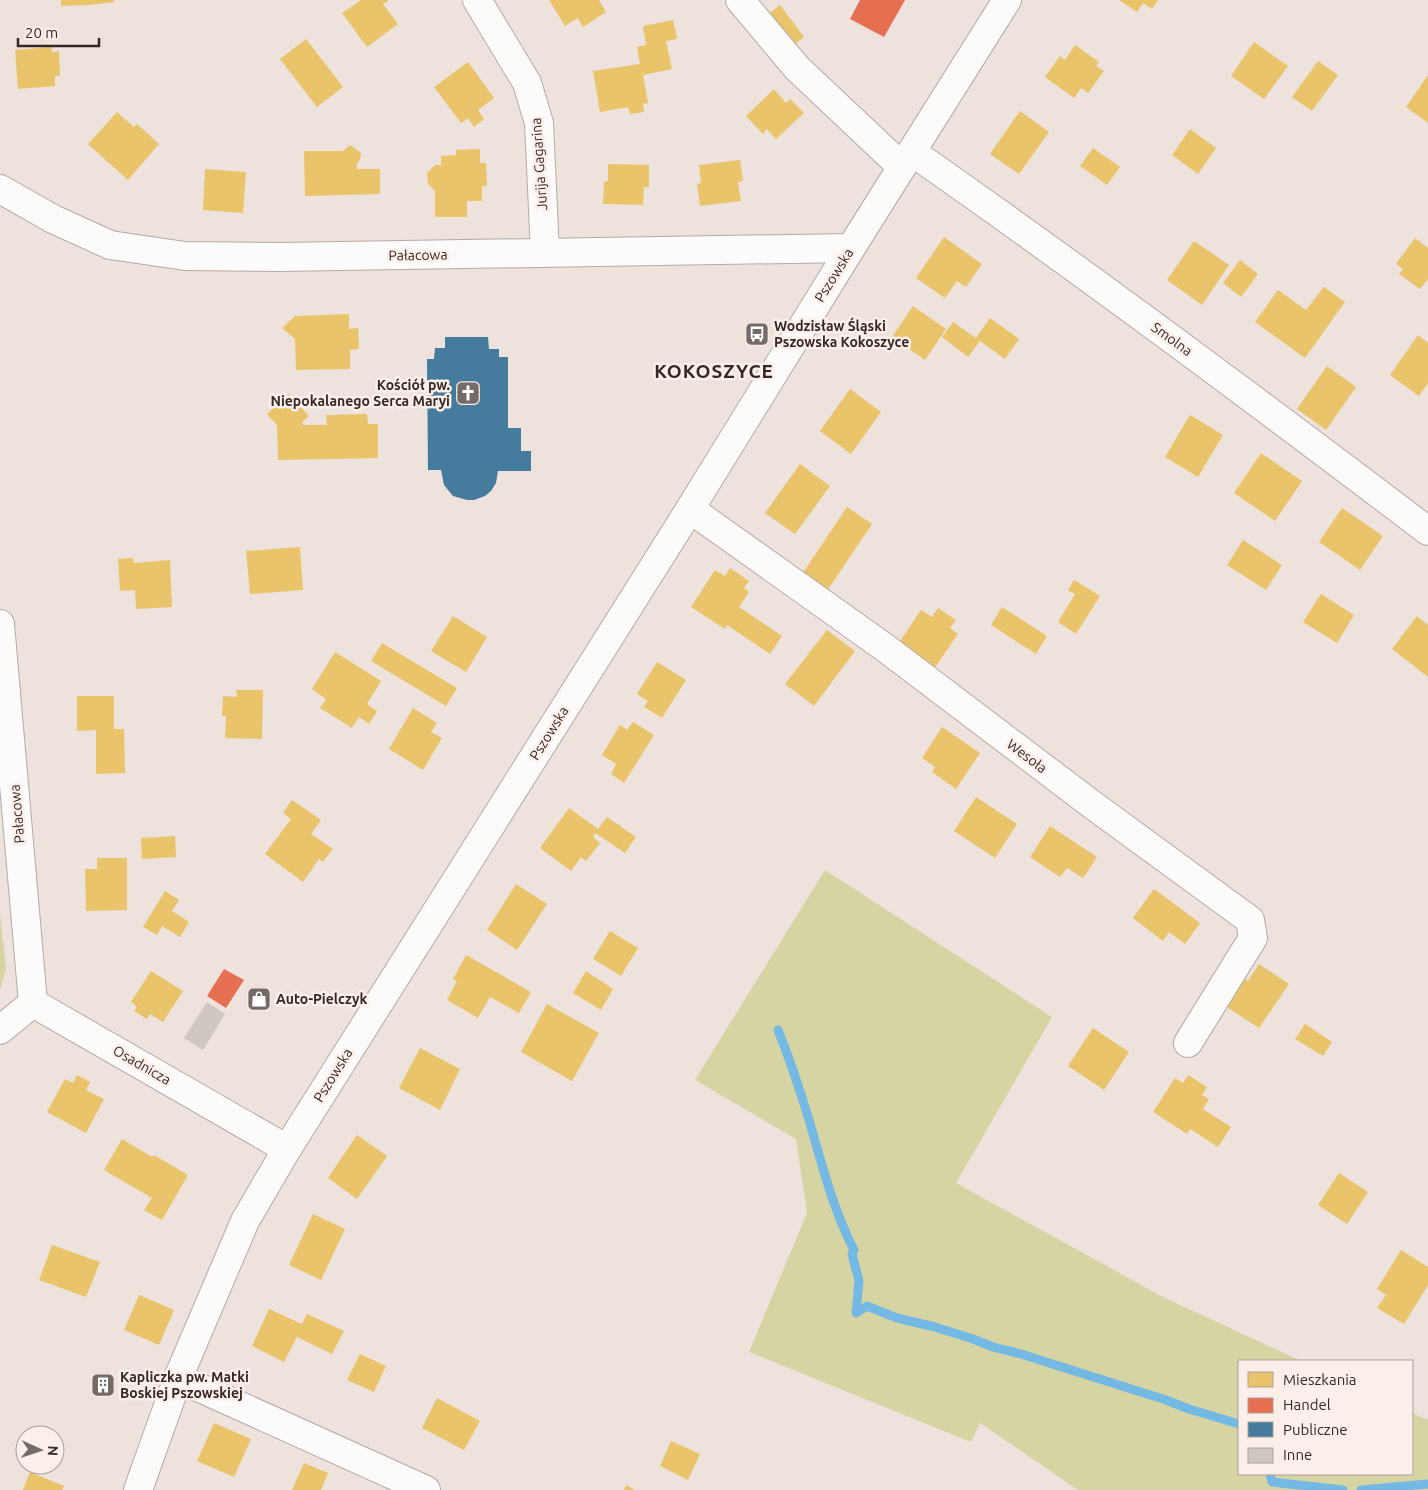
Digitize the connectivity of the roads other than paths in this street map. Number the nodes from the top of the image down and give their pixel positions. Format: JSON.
{"nodes":[{"id":1,"x":477,"y":0,"type":"edge"},
{"id":2,"x":740,"y":0,"type":"edge"},
{"id":3,"x":1008,"y":0,"type":"edge"},
{"id":4,"x":907,"y":159,"type":"junction"},
{"id":5,"x":0,"y":189,"type":"edge"},
{"id":6,"x":851,"y":248,"type":"junction"},
{"id":7,"x":545,"y":253,"type":"junction"},
{"id":8,"x":690,"y":509,"type":"junction"},
{"id":9,"x":1428,"y":531,"type":"edge"},
{"id":10,"x":0,"y":624,"type":"edge"},
{"id":11,"x":33,"y":1003,"type":"junction"},
{"id":12,"x":0,"y":1030,"type":"edge"},
{"id":13,"x":1188,"y":1043,"type":"dead end"},
{"id":14,"x":287,"y":1149,"type":"junction"},
{"id":15,"x":178,"y":1378,"type":"junction"},
{"id":16,"x":138,"y":1490,"type":"edge"},
{"id":17,"x":426,"y":1490,"type":"edge"}],
"edges":[{"from":1,"to":7,"type":"street","name":"Jurija Gagarina"},
{"from":2,"to":4,"type":"street","name":"Smolna"},
{"from":3,"to":4,"type":"street","name":"Pszowska"},
{"from":4,"to":6,"type":"street","name":"Pszowska"},
{"from":4,"to":9,"type":"street","name":"Smolna"},
{"from":5,"to":7,"type":"street","name":"Pałacowa"},
{"from":6,"to":7,"type":"street","name":"Pałacowa"},
{"from":6,"to":8,"type":"street","name":"Pszowska"},
{"from":8,"to":13,"type":"street","name":"Wesoła"},
{"from":8,"to":14,"type":"street","name":"Pszowska"},
{"from":10,"to":11,"type":"street","name":"Pałacowa"},
{"from":11,"to":12,"type":"street"},
{"from":11,"to":14,"type":"street","name":"Osadnicza"},
{"from":14,"to":15,"type":"street","name":"Pszowska"},
{"from":15,"to":16,"type":"street","name":"Pszowska"},
{"from":15,"to":17,"type":"street"}]}
